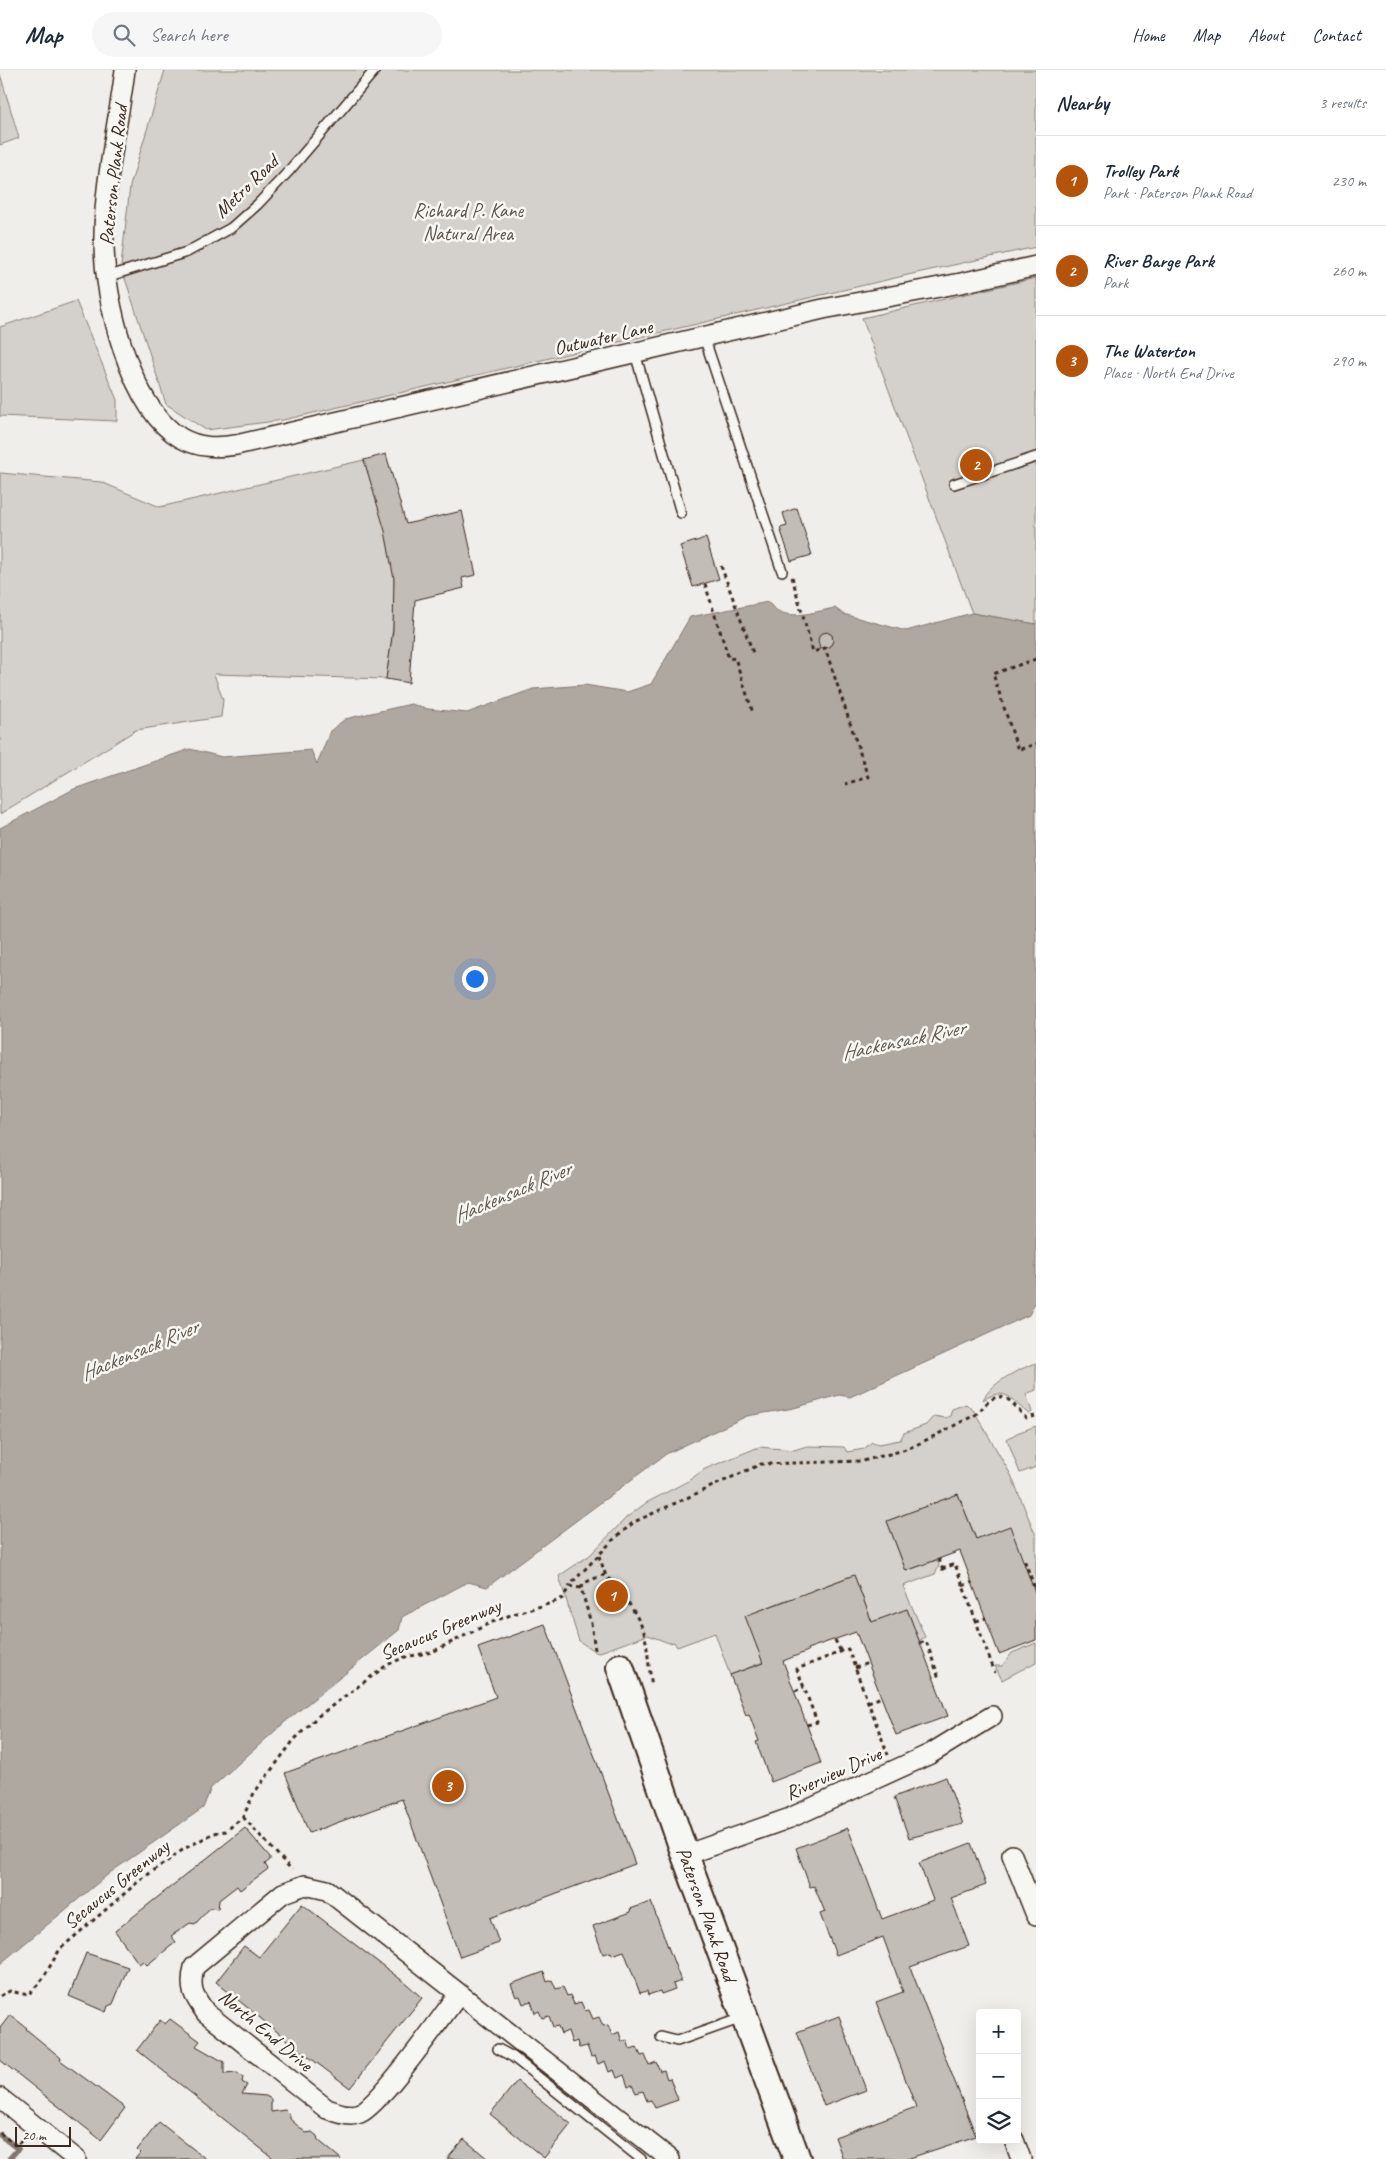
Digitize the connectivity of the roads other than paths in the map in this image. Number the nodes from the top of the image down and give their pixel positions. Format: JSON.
{"nodes":[{"id":1,"x":125,"y":70,"type":"edge"},
{"id":2,"x":375,"y":70,"type":"edge"},
{"id":3,"x":1036,"y":266,"type":"edge"},
{"id":4,"x":106,"y":277,"type":"junction"},
{"id":5,"x":704,"y":337,"type":"junction"},
{"id":6,"x":635,"y":353,"type":"junction"},
{"id":7,"x":182,"y":438,"type":"joint"},
{"id":8,"x":1036,"y":457,"type":"edge"},
{"id":9,"x":954,"y":484,"type":"dead end"},
{"id":10,"x":681,"y":513,"type":"dead end"},
{"id":11,"x":782,"y":571,"type":"dead end"},
{"id":12,"x":620,"y":1667,"type":"dead end"},
{"id":13,"x":992,"y":1716,"type":"dead end"},
{"id":14,"x":685,"y":1854,"type":"junction"},
{"id":15,"x":1012,"y":1855,"type":"dead end"},
{"id":16,"x":1036,"y":1915,"type":"edge"},
{"id":17,"x":459,"y":1994,"type":"junction"},
{"id":18,"x":745,"y":2017,"type":"junction"},
{"id":19,"x":661,"y":2037,"type":"dead end"},
{"id":20,"x":498,"y":2049,"type":"dead end"},
{"id":21,"x":0,"y":2098,"type":"edge"},
{"id":22,"x":1015,"y":2144,"type":"edge"},
{"id":23,"x":76,"y":2159,"type":"edge"},
{"id":24,"x":640,"y":2159,"type":"edge"},
{"id":25,"x":670,"y":2159,"type":"edge"},
{"id":26,"x":797,"y":2159,"type":"edge"},
{"id":27,"x":1021,"y":2159,"type":"edge"}],
"edges":[{"from":1,"to":4,"type":"street","name":"Paterson Plank Road"},
{"from":2,"to":4,"type":"lane","name":"Metro Road"},
{"from":3,"to":5,"type":"street","name":"Outwater Lane"},
{"from":4,"to":7,"type":"street","name":"Paterson Plank Road"},
{"from":5,"to":6,"type":"street","name":"Outwater Lane"},
{"from":5,"to":11,"type":"lane"},
{"from":6,"to":7,"type":"street","name":"Outwater Lane"},
{"from":6,"to":10,"type":"lane"},
{"from":8,"to":9,"type":"lane"},
{"from":12,"to":14,"type":"street","name":"Paterson Plank Road"},
{"from":13,"to":14,"type":"street","name":"Riverview Drive"},
{"from":14,"to":18,"type":"street","name":"Paterson Plank Road"},
{"from":15,"to":16,"type":"street"},
{"from":17,"to":17,"type":"street","name":"North End Drive"},
{"from":17,"to":25,"type":"street","name":"North End Drive"},
{"from":18,"to":19,"type":"lane"},
{"from":18,"to":26,"type":"street","name":"Paterson Plank Road"},
{"from":20,"to":24,"type":"lane"},
{"from":21,"to":23,"type":"street"},
{"from":22,"to":27,"type":"street"}]}
